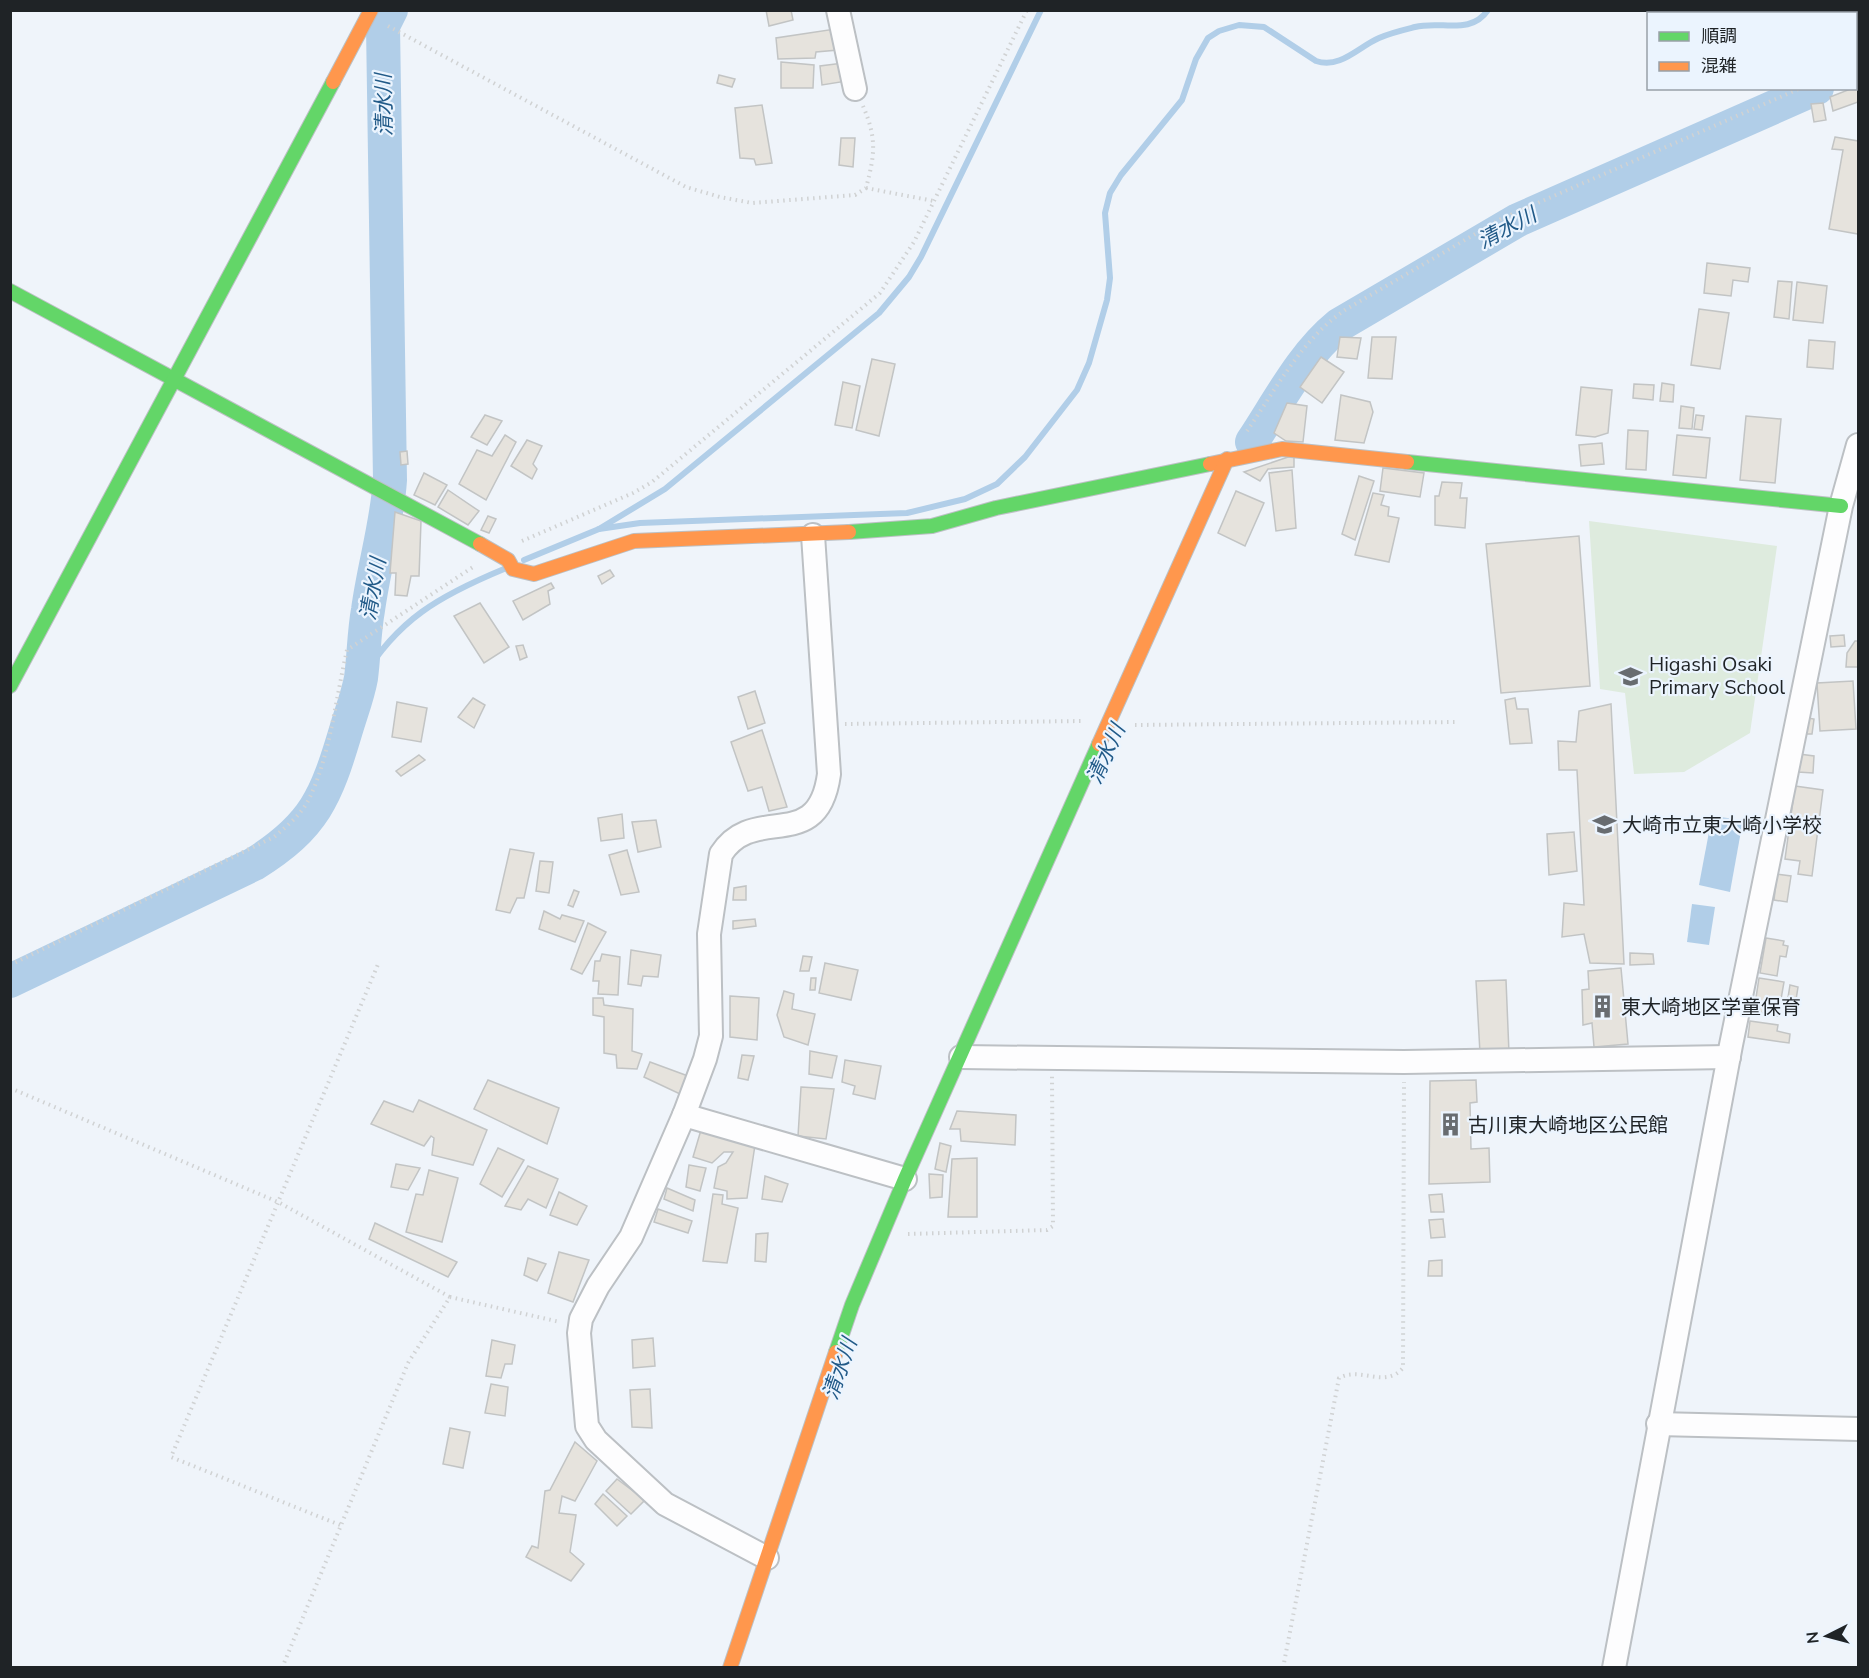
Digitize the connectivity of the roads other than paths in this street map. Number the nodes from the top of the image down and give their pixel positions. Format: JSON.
{"nodes":[{"id":1,"x":371,"y":10,"type":"edge"},
{"id":2,"x":838,"y":10,"type":"edge"},
{"id":3,"x":855,"y":89,"type":"road end"},
{"id":4,"x":10,"y":291,"type":"edge"},
{"id":5,"x":175,"y":379,"type":"junction"},
{"id":6,"x":1858,"y":445,"type":"edge"},
{"id":7,"x":1227,"y":459,"type":"junction"},
{"id":8,"x":1841,"y":506,"type":"junction"},
{"id":9,"x":813,"y":535,"type":"junction"},
{"id":10,"x":10,"y":686,"type":"edge"},
{"id":11,"x":961,"y":1057,"type":"junction"},
{"id":12,"x":1729,"y":1057,"type":"junction"},
{"id":13,"x":684,"y":1116,"type":"junction"},
{"id":14,"x":904,"y":1179,"type":"junction"},
{"id":15,"x":1658,"y":1424,"type":"junction"},
{"id":16,"x":1858,"y":1429,"type":"edge"},
{"id":17,"x":767,"y":1558,"type":"junction"},
{"id":18,"x":730,"y":1668,"type":"edge"},
{"id":19,"x":1614,"y":1668,"type":"edge"}],
"edges":[{"from":1,"to":5,"type":"street"},
{"from":2,"to":3,"type":"street"},
{"from":4,"to":5,"type":"street"},
{"from":5,"to":9,"type":"street"},
{"from":5,"to":10,"type":"street"},
{"from":6,"to":8,"type":"street"},
{"from":7,"to":8,"type":"street"},
{"from":7,"to":9,"type":"street"},
{"from":7,"to":11,"type":"street"},
{"from":8,"to":12,"type":"street"},
{"from":9,"to":13,"type":"street"},
{"from":11,"to":12,"type":"street"},
{"from":11,"to":14,"type":"street"},
{"from":12,"to":15,"type":"street"},
{"from":13,"to":14,"type":"street"},
{"from":13,"to":17,"type":"street"},
{"from":14,"to":17,"type":"street"},
{"from":15,"to":16,"type":"street"},
{"from":15,"to":19,"type":"street"},
{"from":17,"to":18,"type":"street"}]}
